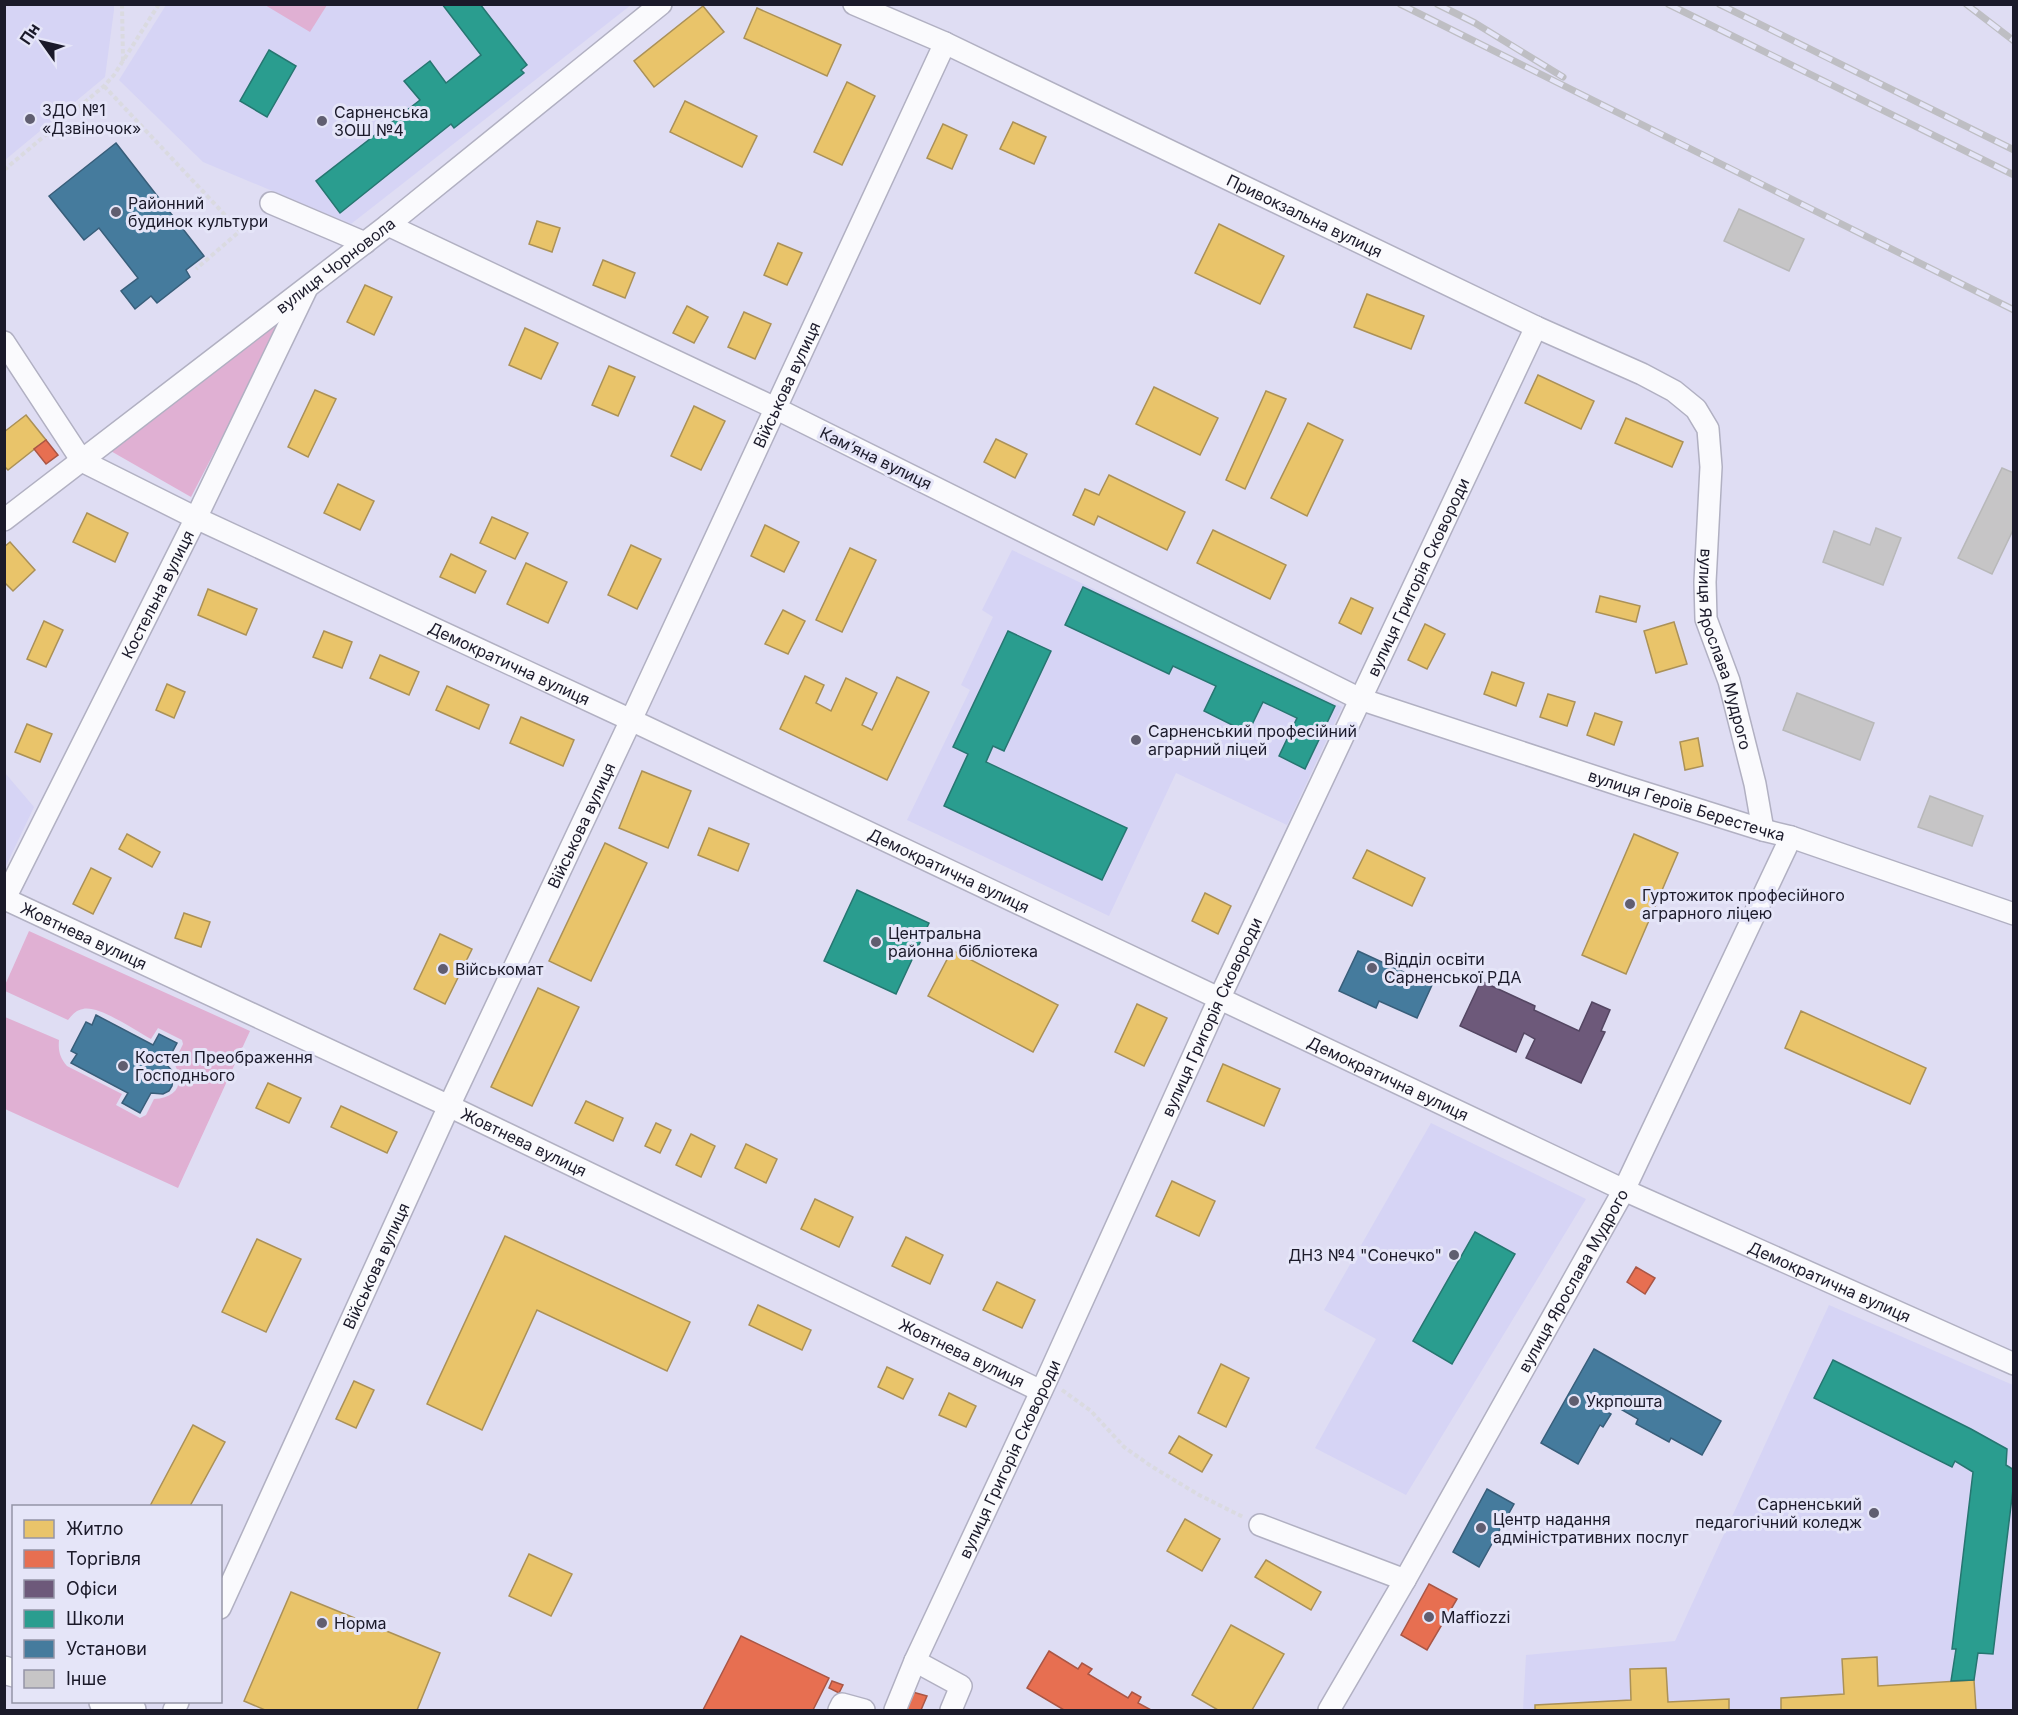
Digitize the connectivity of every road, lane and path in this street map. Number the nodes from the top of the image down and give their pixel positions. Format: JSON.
{"nodes":[{"id":1,"x":122,"y":4,"type":"edge"},
{"id":2,"x":159,"y":4,"type":"edge"},
{"id":3,"x":661,"y":4,"type":"edge"},
{"id":4,"x":855,"y":4,"type":"edge"},
{"id":5,"x":945,"y":42,"type":"junction"},
{"id":6,"x":123,"y":62,"type":"junction"},
{"id":7,"x":104,"y":86,"type":"junction"},
{"id":8,"x":4,"y":170,"type":"edge"},
{"id":9,"x":271,"y":203,"type":"dead end"},
{"id":10,"x":388,"y":225,"type":"junction"},
{"id":11,"x":365,"y":243,"type":"junction"},
{"id":12,"x":202,"y":276,"type":"dead end"},
{"id":13,"x":308,"y":287,"type":"junction"},
{"id":14,"x":1536,"y":327,"type":"junction"},
{"id":15,"x":4,"y":342,"type":"edge"},
{"id":16,"x":775,"y":408,"type":"junction"},
{"id":17,"x":82,"y":461,"type":"junction"},
{"id":18,"x":1711,"y":467,"type":"joint"},
{"id":19,"x":196,"y":518,"type":"junction"},
{"id":20,"x":4,"y":520,"type":"edge"},
{"id":21,"x":1360,"y":699,"type":"junction"},
{"id":22,"x":631,"y":720,"type":"junction"},
{"id":23,"x":1763,"y":830,"type":"junction"},
{"id":24,"x":1791,"y":837,"type":"junction"},
{"id":25,"x":5,"y":899,"type":"edge"},
{"id":26,"x":2013,"y":914,"type":"edge"},
{"id":27,"x":1220,"y":997,"type":"junction"},
{"id":28,"x":449,"y":1106,"type":"junction"},
{"id":29,"x":1624,"y":1190,"type":"junction"},
{"id":30,"x":2013,"y":1364,"type":"edge"},
{"id":31,"x":1044,"y":1385,"type":"junction"},
{"id":32,"x":1260,"y":1525,"type":"joint"},
{"id":33,"x":1405,"y":1580,"type":"junction"},
{"id":34,"x":222,"y":1604,"type":"edge"},
{"id":35,"x":915,"y":1661,"type":"junction"},
{"id":36,"x":109,"y":1703,"type":"edge"},
{"id":37,"x":132,"y":1710,"type":"edge"},
{"id":38,"x":839,"y":1710,"type":"edge"},
{"id":39,"x":864,"y":1710,"type":"edge"},
{"id":40,"x":895,"y":1710,"type":"edge"},
{"id":41,"x":951,"y":1710,"type":"edge"},
{"id":42,"x":1329,"y":1710,"type":"edge"}],
"edges":[{"from":1,"to":6,"type":"path"},
{"from":2,"to":6,"type":"path"},
{"from":3,"to":10,"type":"street","name":"вулиця Чорновола"},
{"from":4,"to":5,"type":"street","name":"Привокзальна вулиця"},
{"from":5,"to":14,"type":"street","name":"Привокзальна вулиця"},
{"from":5,"to":16,"type":"street","name":"Військова вулиця"},
{"from":6,"to":7,"type":"path"},
{"from":7,"to":8,"type":"path"},
{"from":7,"to":12,"type":"path"},
{"from":9,"to":11,"type":"street"},
{"from":10,"to":11,"type":"street","name":"вулиця Чорновола"},
{"from":10,"to":16,"type":"street","name":"Камʼяна вулиця"},
{"from":11,"to":13,"type":"street","name":"вулиця Чорновола"},
{"from":13,"to":17,"type":"street","name":"вулиця Чорновола"},
{"from":13,"to":19,"type":"street","name":"Костельна вулиця"},
{"from":14,"to":18,"type":"street","name":"Привокзальна вулиця"},
{"from":14,"to":21,"type":"street","name":"вулиця Григорія Сковороди"},
{"from":15,"to":17,"type":"street"},
{"from":16,"to":21,"type":"street","name":"Камʼяна вулиця"},
{"from":16,"to":22,"type":"street","name":"Військова вулиця"},
{"from":17,"to":19,"type":"street","name":"Демократична вулиця"},
{"from":17,"to":20,"type":"street","name":"вулиця Чорновола"},
{"from":18,"to":23,"type":"street","name":"вулиця Ярослава Мудрого"},
{"from":19,"to":22,"type":"street","name":"Демократична вулиця"},
{"from":19,"to":25,"type":"street","name":"Костельна вулиця"},
{"from":21,"to":23,"type":"street","name":"вулиця Героїв Берестечка"},
{"from":21,"to":27,"type":"street","name":"вулиця Григорія Сковороди"},
{"from":22,"to":27,"type":"street","name":"Демократична вулиця"},
{"from":22,"to":28,"type":"street","name":"Військова вулиця"},
{"from":23,"to":24,"type":"street","name":"вулиця Героїв Берестечка"},
{"from":24,"to":26,"type":"street","name":"вулиця Героїв Берестечка"},
{"from":24,"to":29,"type":"street","name":"вулиця Ярослава Мудрого"},
{"from":25,"to":28,"type":"street","name":"Жовтнева вулиця"},
{"from":27,"to":29,"type":"street","name":"Демократична вулиця"},
{"from":27,"to":31,"type":"street","name":"вулиця Григорія Сковороди"},
{"from":28,"to":31,"type":"street","name":"Жовтнева вулиця"},
{"from":28,"to":34,"type":"street","name":"Військова вулиця"},
{"from":29,"to":30,"type":"street","name":"Демократична вулиця"},
{"from":29,"to":33,"type":"street","name":"вулиця Ярослава Мудрого"},
{"from":31,"to":32,"type":"path"},
{"from":31,"to":35,"type":"street","name":"вулиця Григорія Сковороди"},
{"from":32,"to":33,"type":"street"},
{"from":33,"to":42,"type":"street","name":"вулиця Ярослава Мудрого"},
{"from":35,"to":40,"type":"street","name":"вулиця Григорія Сковороди"},
{"from":35,"to":41,"type":"street"},
{"from":36,"to":37,"type":"main road"},
{"from":38,"to":39,"type":"street"}]}
